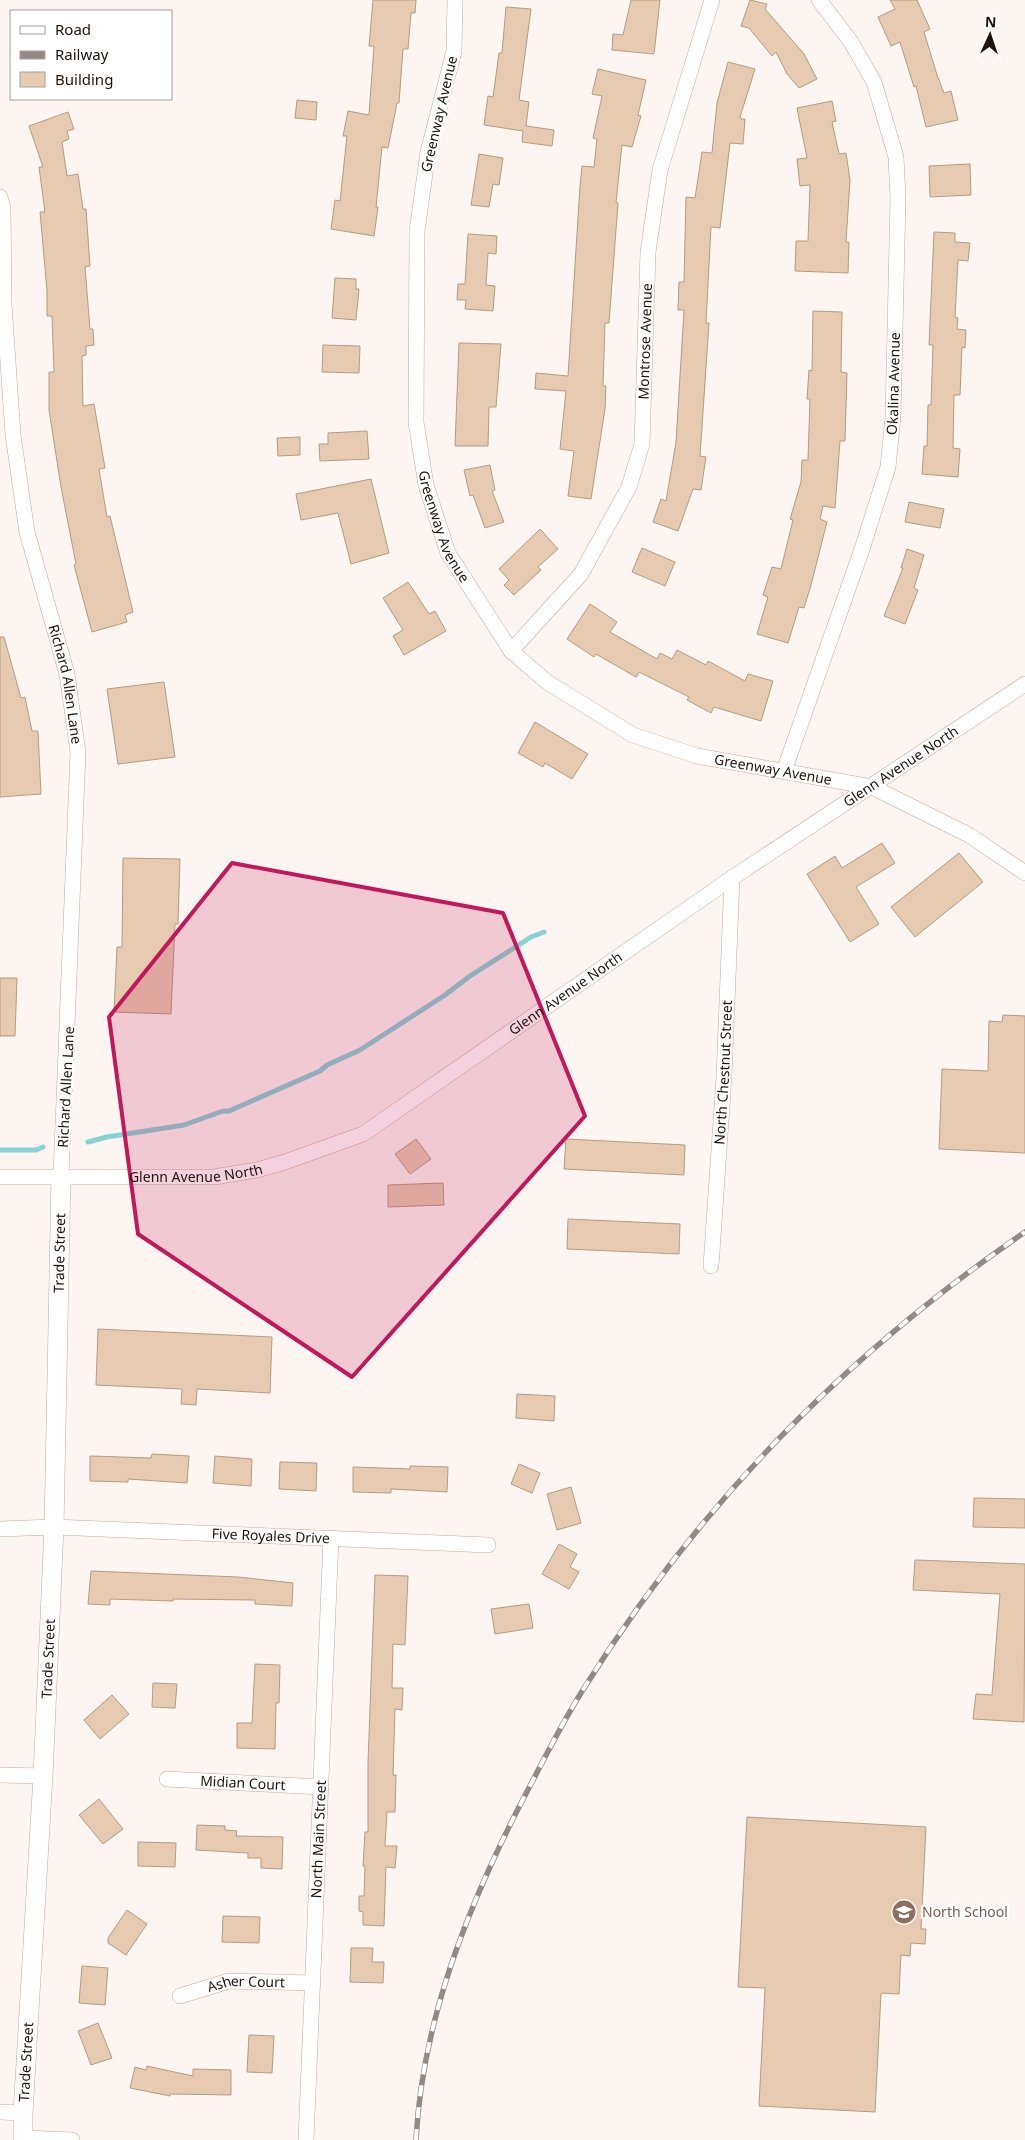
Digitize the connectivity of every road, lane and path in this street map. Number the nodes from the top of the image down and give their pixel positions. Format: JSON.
{"nodes":[{"id":1,"x":456,"y":0,"type":"edge"},
{"id":2,"x":712,"y":0,"type":"edge"},
{"id":3,"x":819,"y":0,"type":"edge"},
{"id":4,"x":0,"y":198,"type":"edge"},
{"id":5,"x":511,"y":651,"type":"junction"},
{"id":6,"x":1025,"y":684,"type":"edge"},
{"id":7,"x":784,"y":771,"type":"junction"},
{"id":8,"x":872,"y":787,"type":"junction"},
{"id":9,"x":1025,"y":873,"type":"edge"},
{"id":10,"x":732,"y":878,"type":"junction"},
{"id":11,"x":61,"y":1175,"type":"junction"},
{"id":12,"x":0,"y":1177,"type":"edge"},
{"id":13,"x":711,"y":1266,"type":"dead end"},
{"id":14,"x":54,"y":1527,"type":"junction"},
{"id":15,"x":0,"y":1529,"type":"edge"},
{"id":16,"x":331,"y":1538,"type":"junction"},
{"id":17,"x":488,"y":1544,"type":"dead end"},
{"id":18,"x":0,"y":1775,"type":"edge"},
{"id":19,"x":43,"y":1776,"type":"junction"},
{"id":20,"x":167,"y":1779,"type":"dead end"},
{"id":21,"x":321,"y":1787,"type":"junction"},
{"id":22,"x":313,"y":1983,"type":"junction"},
{"id":23,"x":180,"y":1996,"type":"dead end"},
{"id":24,"x":0,"y":2112,"type":"edge"},
{"id":25,"x":23,"y":2113,"type":"junction"},
{"id":26,"x":23,"y":2139,"type":"edge"},
{"id":27,"x":72,"y":2140,"type":"edge"},
{"id":28,"x":306,"y":2140,"type":"edge"}],
"edges":[{"from":1,"to":5,"type":"street","name":"Greenway Avenue"},
{"from":2,"to":5,"type":"street","name":"Montrose Avenue"},
{"from":3,"to":7,"type":"street","name":"Okalina Avenue"},
{"from":4,"to":11,"type":"street","name":"Richard Allen Lane"},
{"from":5,"to":7,"type":"street","name":"Greenway Avenue"},
{"from":6,"to":8,"type":"street","name":"Glenn Avenue North"},
{"from":7,"to":8,"type":"street","name":"Greenway Avenue"},
{"from":8,"to":9,"type":"street","name":"Greenway Avenue"},
{"from":8,"to":10,"type":"street","name":"Glenn Avenue North"},
{"from":10,"to":11,"type":"street","name":"Glenn Avenue North"},
{"from":10,"to":13,"type":"street","name":"North Chestnut Street"},
{"from":11,"to":12,"type":"street","name":"Glenn Avenue North"},
{"from":11,"to":14,"type":"street","name":"Trade Street"},
{"from":14,"to":15,"type":"street","name":"Five Royales Drive"},
{"from":14,"to":16,"type":"street","name":"Five Royales Drive"},
{"from":14,"to":19,"type":"street","name":"Trade Street"},
{"from":16,"to":17,"type":"street","name":"Five Royales Drive"},
{"from":16,"to":21,"type":"street","name":"North Main Street"},
{"from":18,"to":19,"type":"street"},
{"from":19,"to":25,"type":"street","name":"Trade Street"},
{"from":20,"to":21,"type":"street","name":"Midian Court"},
{"from":21,"to":22,"type":"street","name":"North Main Street"},
{"from":22,"to":23,"type":"street","name":"Asher Court"},
{"from":22,"to":28,"type":"street","name":"North Main Street"},
{"from":24,"to":25,"type":"street"},
{"from":25,"to":26,"type":"street","name":"Trade Street"},
{"from":26,"to":27,"type":"street"}]}
